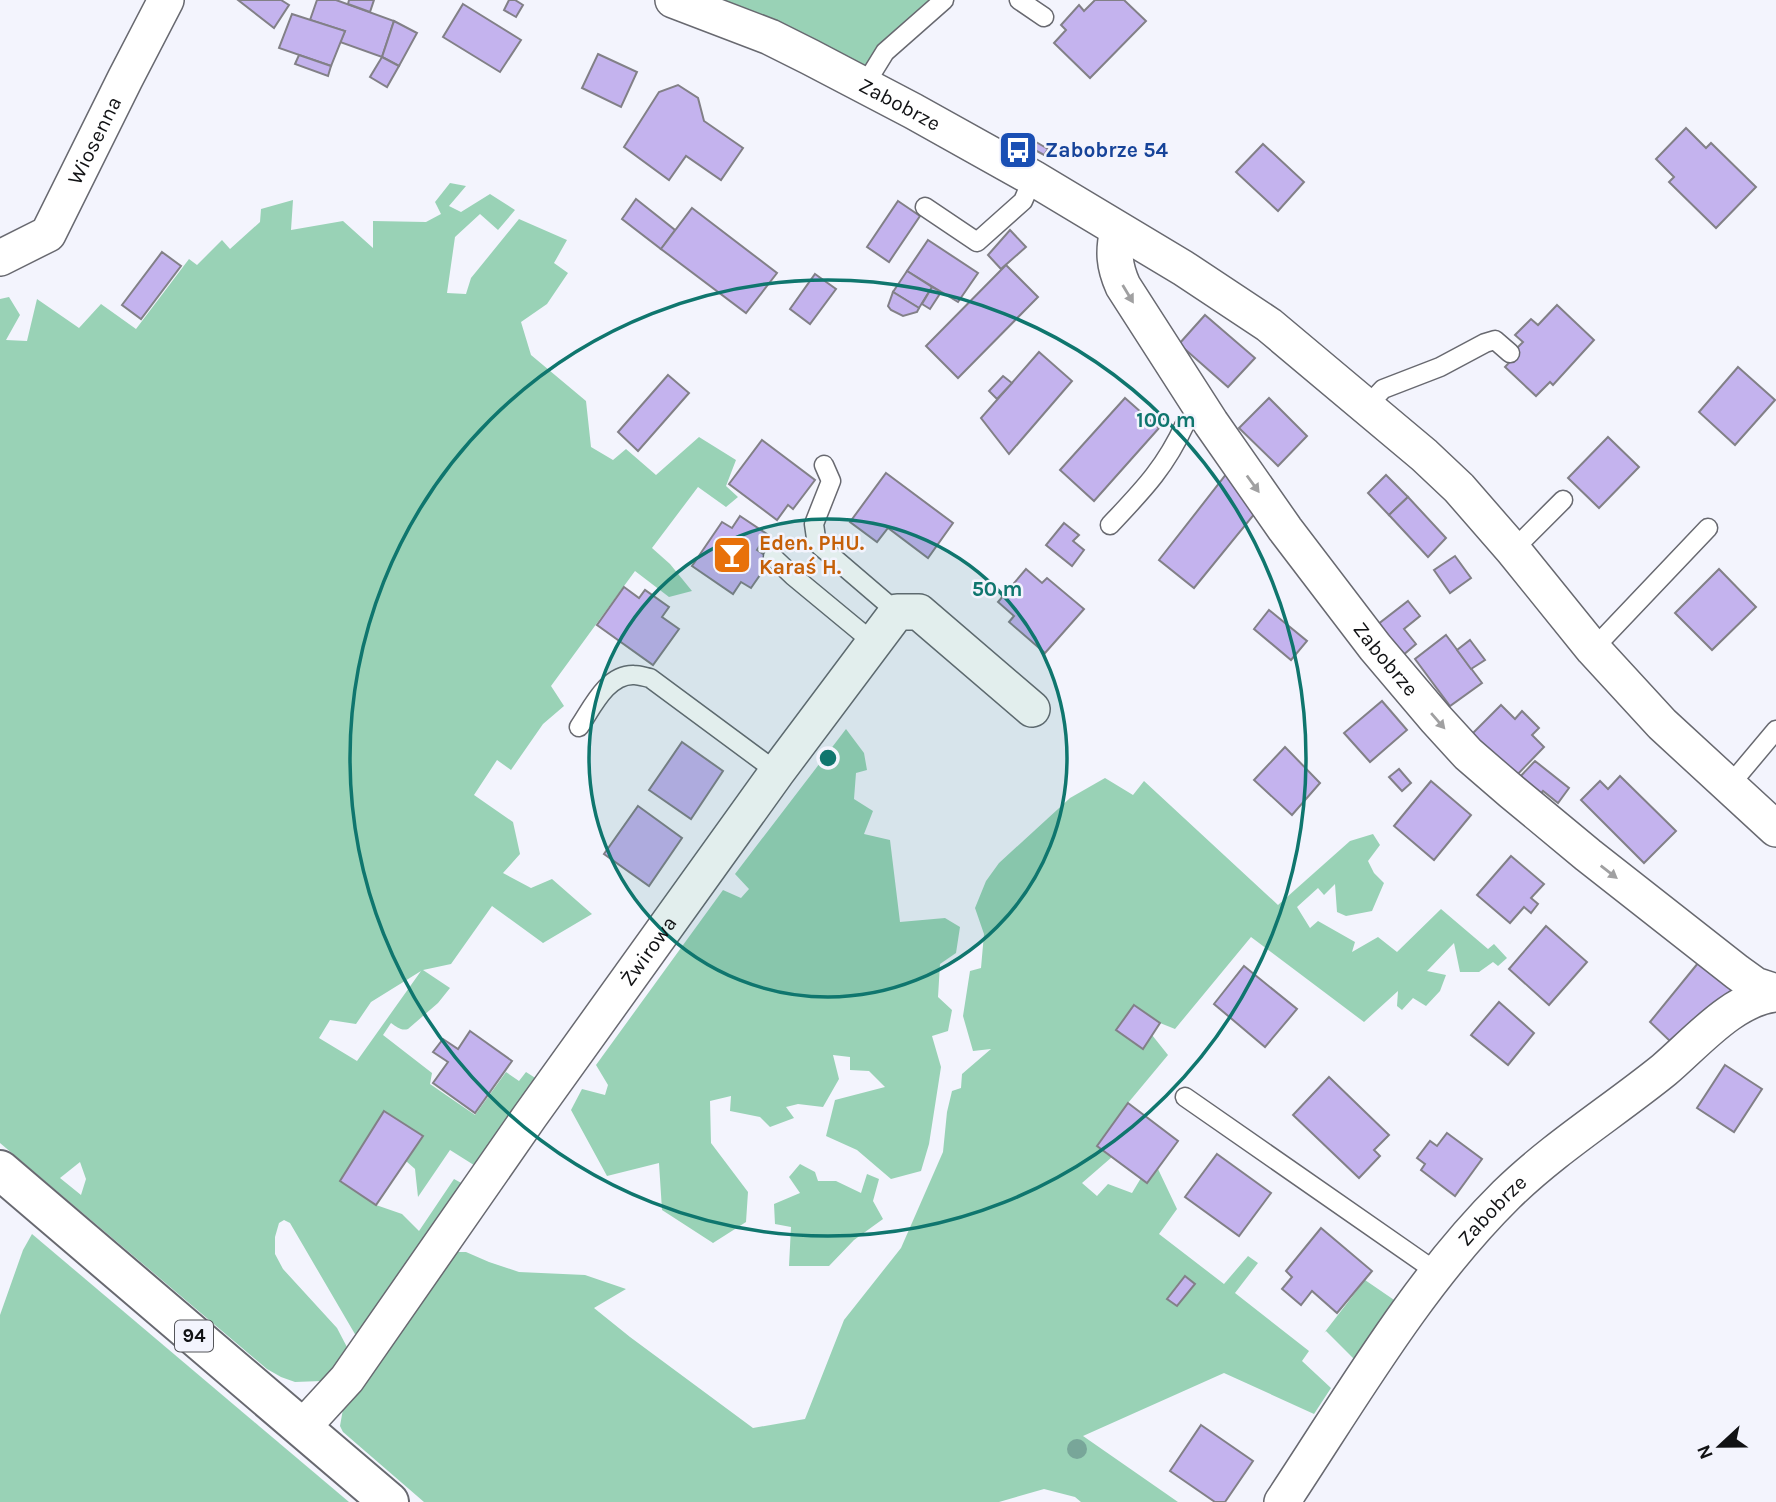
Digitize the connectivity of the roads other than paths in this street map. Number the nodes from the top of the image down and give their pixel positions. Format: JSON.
{"nodes":[{"id":1,"x":166,"y":0,"type":"edge"},
{"id":2,"x":673,"y":0,"type":"edge"},
{"id":3,"x":944,"y":0,"type":"edge"},
{"id":4,"x":1019,"y":0,"type":"edge"},
{"id":5,"x":1044,"y":17,"type":"dead end"},
{"id":6,"x":864,"y":86,"type":"junction"},
{"id":7,"x":1032,"y":178,"type":"junction"},
{"id":8,"x":925,"y":207,"type":"dead end"},
{"id":9,"x":1110,"y":249,"type":"junction"},
{"id":10,"x":0,"y":258,"type":"edge"},
{"id":11,"x":1510,"y":353,"type":"dead end"},
{"id":12,"x":1367,"y":406,"type":"junction"},
{"id":13,"x":1185,"y":424,"type":"dead end"},
{"id":14,"x":824,"y":464,"type":"dead end"},
{"id":15,"x":1563,"y":500,"type":"dead end"},
{"id":16,"x":1110,"y":525,"type":"dead end"},
{"id":17,"x":1708,"y":528,"type":"dead end"},
{"id":18,"x":1513,"y":550,"type":"junction"},
{"id":19,"x":773,"y":556,"type":"dead end"},
{"id":20,"x":897,"y":612,"type":"junction"},
{"id":21,"x":874,"y":643,"type":"junction"},
{"id":22,"x":1593,"y":649,"type":"junction"},
{"id":23,"x":1032,"y":709,"type":"dead end"},
{"id":24,"x":579,"y":727,"type":"dead end"},
{"id":25,"x":1776,"y":730,"type":"edge"},
{"id":26,"x":777,"y":772,"type":"junction"},
{"id":27,"x":1729,"y":786,"type":"junction"},
{"id":28,"x":1776,"y":829,"type":"edge"},
{"id":29,"x":1776,"y":993,"type":"edge"},
{"id":30,"x":1185,"y":1097,"type":"dead end"},
{"id":31,"x":0,"y":1170,"type":"edge"},
{"id":32,"x":1438,"y":1273,"type":"junction"},
{"id":33,"x":302,"y":1428,"type":"junction"},
{"id":34,"x":388,"y":1502,"type":"edge"},
{"id":35,"x":1282,"y":1502,"type":"edge"}],
"edges":[{"from":1,"to":10,"type":"street","name":"Wiosenna"},
{"from":2,"to":6,"type":"street","name":"Zabobrze"},
{"from":3,"to":6,"type":"lane"},
{"from":4,"to":5,"type":"lane"},
{"from":6,"to":7,"type":"street","name":"Zabobrze"},
{"from":7,"to":8,"type":"lane"},
{"from":7,"to":9,"type":"street","name":"Zabobrze"},
{"from":9,"to":12,"type":"street","name":"Zabobrze"},
{"from":9,"to":29,"type":"street","name":"Zabobrze","one_way":true},
{"from":11,"to":12,"type":"lane"},
{"from":12,"to":18,"type":"street","name":"Zabobrze"},
{"from":13,"to":16,"type":"lane"},
{"from":14,"to":20,"type":"lane"},
{"from":15,"to":18,"type":"lane"},
{"from":17,"to":22,"type":"lane"},
{"from":18,"to":22,"type":"street","name":"Zabobrze"},
{"from":19,"to":21,"type":"lane"},
{"from":20,"to":21,"type":"street","name":"Żwirowa"},
{"from":20,"to":23,"type":"street"},
{"from":21,"to":26,"type":"street","name":"Żwirowa"},
{"from":22,"to":27,"type":"street","name":"Zabobrze"},
{"from":24,"to":26,"type":"lane"},
{"from":25,"to":27,"type":"lane"},
{"from":26,"to":33,"type":"street","name":"Żwirowa"},
{"from":27,"to":28,"type":"street","name":"Zabobrze"},
{"from":29,"to":32,"type":"street","name":"Zabobrze"},
{"from":30,"to":32,"type":"lane"},
{"from":31,"to":33,"type":"main road","number":"94"},
{"from":32,"to":35,"type":"street","name":"Zabobrze"},
{"from":33,"to":34,"type":"main road","number":"94"}]}
